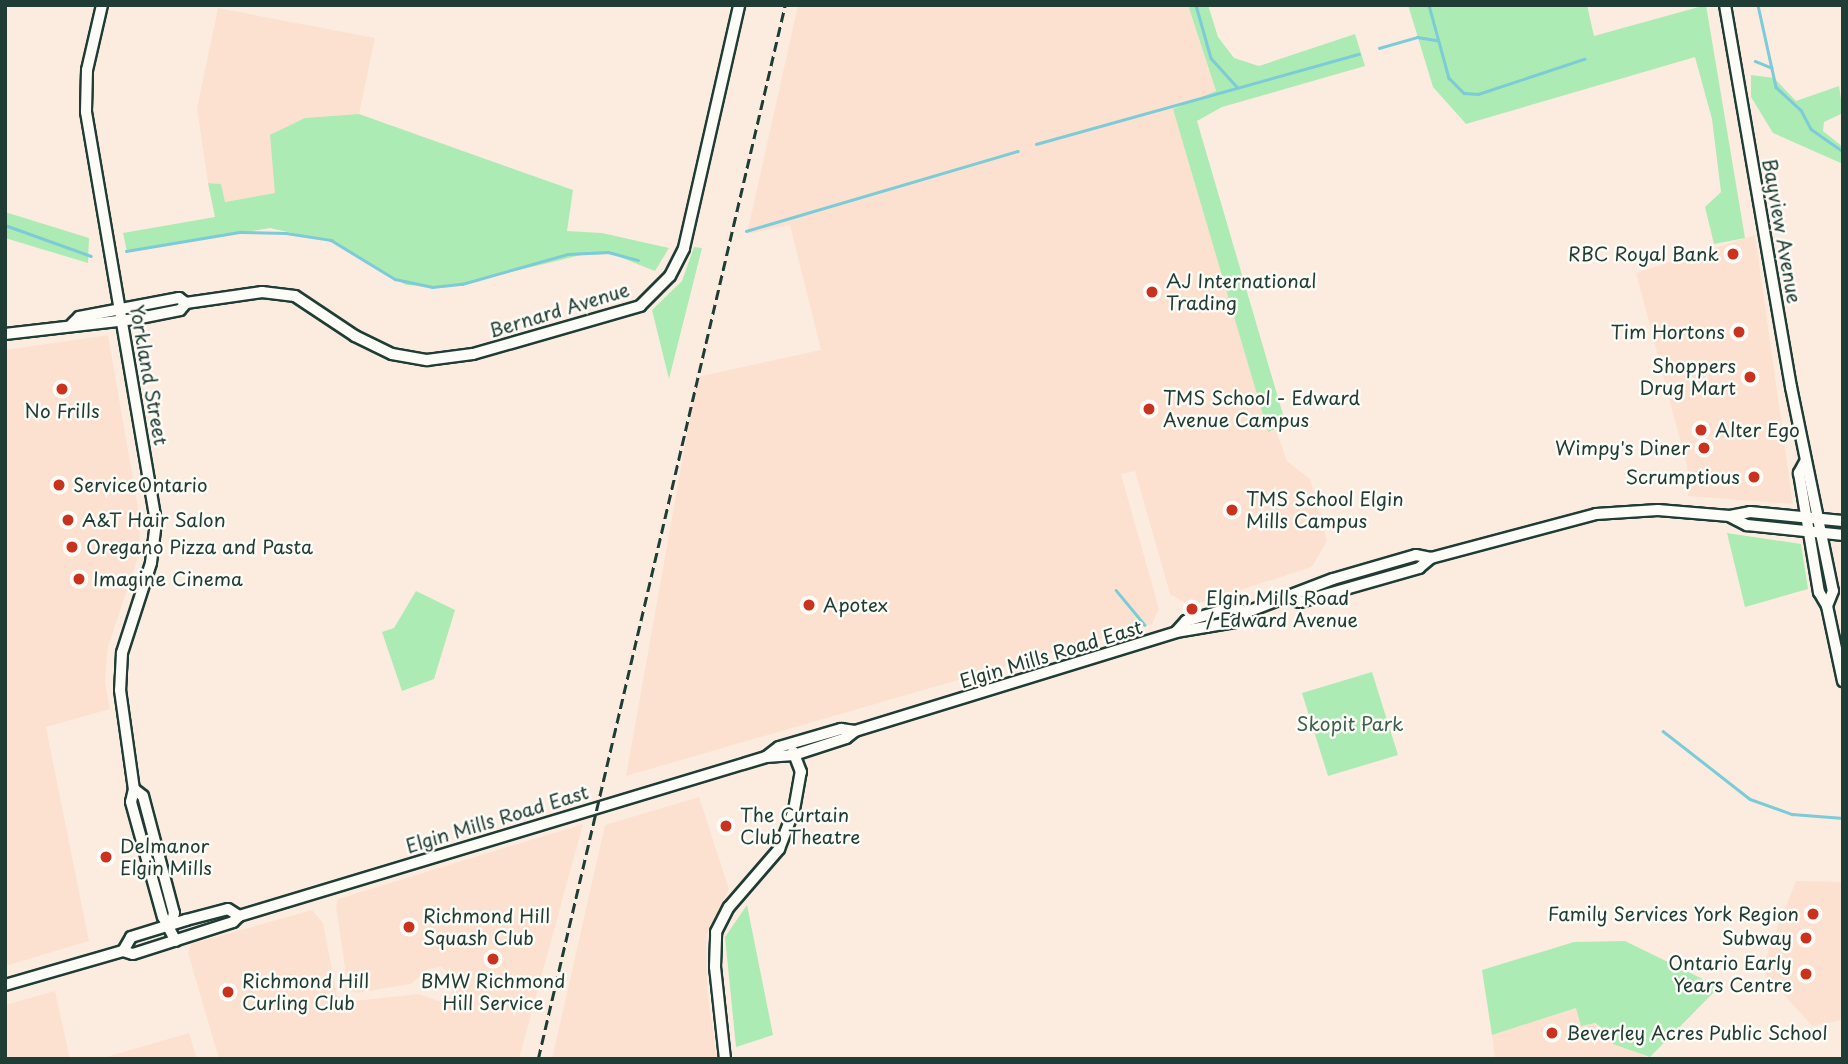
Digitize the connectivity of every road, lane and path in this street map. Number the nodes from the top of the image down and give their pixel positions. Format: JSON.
{"nodes":[{"id":1,"x":102,"y":5,"type":"edge"},
{"id":2,"x":739,"y":5,"type":"edge"},
{"id":3,"x":1725,"y":5,"type":"edge"},
{"id":4,"x":120,"y":315,"type":"junction"},
{"id":5,"x":5,"y":334,"type":"edge"},
{"id":6,"x":1805,"y":462,"type":"junction"},
{"id":7,"x":1731,"y":516,"type":"junction"},
{"id":8,"x":1806,"y":518,"type":"junction"},
{"id":9,"x":1820,"y":519,"type":"junction"},
{"id":10,"x":1843,"y":521,"type":"edge"},
{"id":11,"x":1809,"y":531,"type":"junction"},
{"id":12,"x":1822,"y":533,"type":"junction"},
{"id":13,"x":1843,"y":535,"type":"edge"},
{"id":14,"x":1826,"y":606,"type":"junction"},
{"id":15,"x":1843,"y":681,"type":"edge"},
{"id":16,"x":855,"y":731,"type":"junction"},
{"id":17,"x":792,"y":743,"type":"junction"},
{"id":18,"x":794,"y":755,"type":"junction"},
{"id":19,"x":766,"y":757,"type":"junction"},
{"id":20,"x":239,"y":916,"type":"junction"},
{"id":21,"x":171,"y":925,"type":"junction"},
{"id":22,"x":176,"y":941,"type":"junction"},
{"id":23,"x":123,"y":951,"type":"junction"},
{"id":24,"x":5,"y":985,"type":"edge"},
{"id":25,"x":725,"y":1059,"type":"edge"}],
"edges":[{"from":1,"to":4,"type":"main road","name":"Yorkland Street"},
{"from":2,"to":4,"type":"main road","name":"Bernard Avenue"},
{"from":3,"to":6,"type":"main road","name":"Bayview Avenue"},
{"from":4,"to":5,"type":"main road","name":"Bernard Avenue"},
{"from":4,"to":21,"type":"main road","name":"Yorkland Street"},
{"from":6,"to":8,"type":"main road","name":"Bayview Avenue"},
{"from":6,"to":9,"type":"main road","name":"Bayview Avenue"},
{"from":7,"to":8,"type":"main road","name":"Elgin Mills Road East"},
{"from":7,"to":11,"type":"main road","name":"Elgin Mills Road East"},
{"from":7,"to":16,"type":"main road","name":"Elgin Mills Road East"},
{"from":8,"to":9,"type":"main road","name":"Elgin Mills Road East"},
{"from":8,"to":11,"type":"main road","name":"Bayview Avenue"},
{"from":9,"to":10,"type":"main road","name":"Elgin Mills Road East"},
{"from":9,"to":12,"type":"main road","name":"Bayview Avenue"},
{"from":11,"to":12,"type":"main road","name":"Elgin Mills Road East"},
{"from":11,"to":14,"type":"main road","name":"Bayview Avenue"},
{"from":12,"to":13,"type":"main road","name":"Elgin Mills Road East"},
{"from":12,"to":14,"type":"main road","name":"Bayview Avenue"},
{"from":14,"to":15,"type":"main road","name":"Bayview Avenue"},
{"from":16,"to":17,"type":"main road","name":"Elgin Mills Road East"},
{"from":16,"to":18,"type":"main road","name":"Elgin Mills Road East"},
{"from":17,"to":18,"type":"main road"},
{"from":17,"to":19,"type":"main road","name":"Elgin Mills Road East"},
{"from":18,"to":19,"type":"main road","name":"Elgin Mills Road East"},
{"from":18,"to":25,"type":"main road"},
{"from":19,"to":20,"type":"main road","name":"Elgin Mills Road East"},
{"from":20,"to":21,"type":"main road","name":"Elgin Mills Road East"},
{"from":20,"to":22,"type":"main road","name":"Elgin Mills Road East"},
{"from":21,"to":22,"type":"main road","name":"Yorkland Street"},
{"from":21,"to":23,"type":"main road","name":"Elgin Mills Road East"},
{"from":22,"to":23,"type":"main road","name":"Elgin Mills Road East"},
{"from":23,"to":24,"type":"main road","name":"Elgin Mills Road East"}]}
